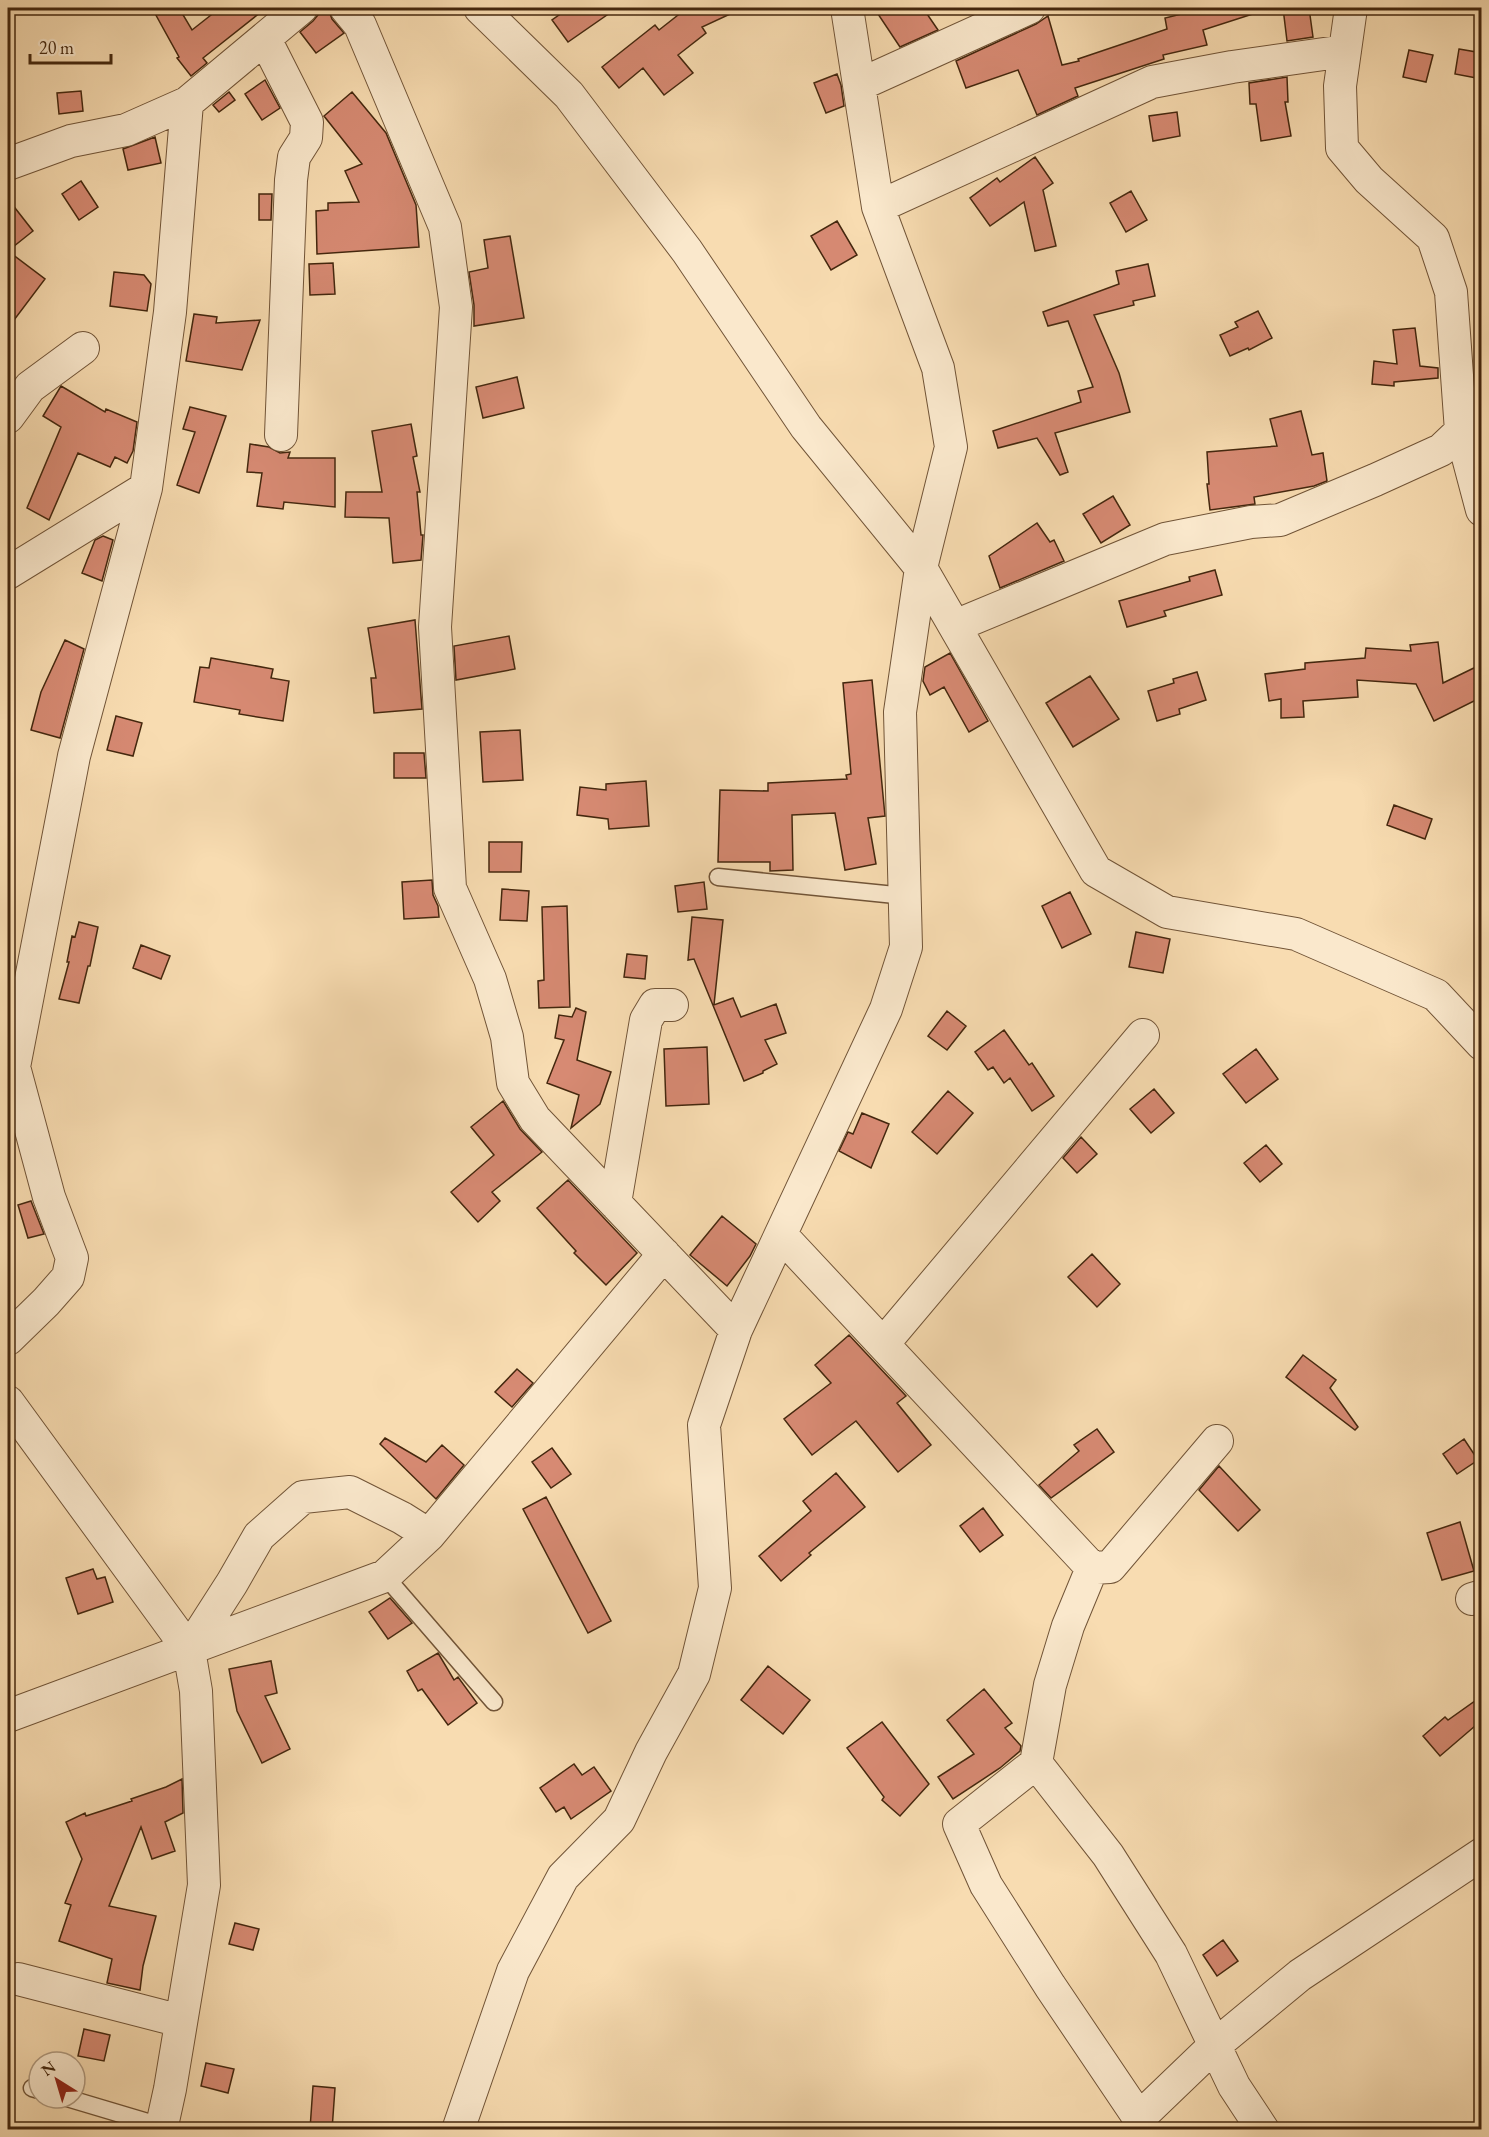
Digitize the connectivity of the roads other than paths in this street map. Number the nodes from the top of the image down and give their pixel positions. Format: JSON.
{"nodes":[{"id":1,"x":302,"y":8,"type":"edge"},
{"id":2,"x":346,"y":8,"type":"edge"},
{"id":3,"x":480,"y":8,"type":"edge"},
{"id":4,"x":847,"y":8,"type":"edge"},
{"id":5,"x":1029,"y":8,"type":"edge"},
{"id":6,"x":1351,"y":8,"type":"edge"},
{"id":7,"x":265,"y":39,"type":"junction"},
{"id":8,"x":1345,"y":51,"type":"junction"},
{"id":9,"x":859,"y":85,"type":"junction"},
{"id":10,"x":187,"y":103,"type":"junction"},
{"id":11,"x":8,"y":164,"type":"edge"},
{"id":12,"x":878,"y":207,"type":"junction"},
{"id":13,"x":83,"y":348,"type":"dead end"},
{"id":14,"x":8,"y":417,"type":"edge"},
{"id":15,"x":1461,"y":431,"type":"junction"},
{"id":16,"x":281,"y":435,"type":"dead end"},
{"id":17,"x":146,"y":488,"type":"junction"},
{"id":18,"x":1482,"y":510,"type":"edge"},
{"id":19,"x":921,"y":568,"type":"junction"},
{"id":20,"x":8,"y":573,"type":"edge"},
{"id":21,"x":955,"y":626,"type":"junction"},
{"id":22,"x":718,"y":877,"type":"dead end"},
{"id":23,"x":905,"y":896,"type":"junction"},
{"id":24,"x":19,"y":978,"type":"edge"},
{"id":25,"x":672,"y":1005,"type":"dead end"},
{"id":26,"x":1143,"y":1035,"type":"dead end"},
{"id":27,"x":1482,"y":1044,"type":"edge"},
{"id":28,"x":615,"y":1203,"type":"junction"},
{"id":29,"x":781,"y":1235,"type":"junction"},
{"id":30,"x":664,"y":1254,"type":"junction"},
{"id":31,"x":736,"y":1330,"type":"junction"},
{"id":32,"x":8,"y":1339,"type":"edge"},
{"id":33,"x":883,"y":1344,"type":"junction"},
{"id":34,"x":8,"y":1402,"type":"edge"},
{"id":35,"x":1217,"y":1441,"type":"dead end"},
{"id":36,"x":429,"y":1535,"type":"junction"},
{"id":37,"x":1092,"y":1568,"type":"junction"},
{"id":38,"x":385,"y":1576,"type":"junction"},
{"id":39,"x":189,"y":1650,"type":"junction"},
{"id":40,"x":494,"y":1701,"type":"dead end"},
{"id":41,"x":8,"y":1716,"type":"edge"},
{"id":42,"x":1036,"y":1763,"type":"junction"},
{"id":43,"x":1482,"y":1854,"type":"edge"},
{"id":44,"x":18,"y":1979,"type":"dead end"},
{"id":45,"x":181,"y":2021,"type":"junction"},
{"id":46,"x":1214,"y":2046,"type":"junction"},
{"id":47,"x":87,"y":2104,"type":"edge"},
{"id":48,"x":161,"y":2128,"type":"edge"},
{"id":49,"x":458,"y":2130,"type":"edge"},
{"id":50,"x":1263,"y":2130,"type":"edge"}],
"edges":[{"from":1,"to":7,"type":"street"},
{"from":2,"to":28,"type":"street"},
{"from":3,"to":19,"type":"street"},
{"from":4,"to":9,"type":"street"},
{"from":5,"to":9,"type":"street"},
{"from":6,"to":8,"type":"street"},
{"from":7,"to":10,"type":"street"},
{"from":7,"to":16,"type":"street"},
{"from":8,"to":12,"type":"street"},
{"from":8,"to":15,"type":"street"},
{"from":9,"to":12,"type":"street"},
{"from":10,"to":11,"type":"street"},
{"from":10,"to":17,"type":"street"},
{"from":12,"to":19,"type":"street"},
{"from":13,"to":14,"type":"street"},
{"from":15,"to":18,"type":"street"},
{"from":15,"to":21,"type":"street"},
{"from":17,"to":20,"type":"street"},
{"from":17,"to":24,"type":"street"},
{"from":19,"to":21,"type":"street"},
{"from":19,"to":23,"type":"street"},
{"from":21,"to":27,"type":"street"},
{"from":22,"to":23,"type":"lane"},
{"from":23,"to":29,"type":"street"},
{"from":24,"to":32,"type":"street"},
{"from":25,"to":28,"type":"street"},
{"from":26,"to":33,"type":"street"},
{"from":28,"to":30,"type":"street"},
{"from":29,"to":31,"type":"street"},
{"from":29,"to":33,"type":"street"},
{"from":30,"to":31,"type":"street"},
{"from":30,"to":36,"type":"street"},
{"from":31,"to":49,"type":"street"},
{"from":33,"to":37,"type":"street"},
{"from":34,"to":39,"type":"street"},
{"from":35,"to":37,"type":"street"},
{"from":36,"to":38,"type":"street"},
{"from":36,"to":39,"type":"street"},
{"from":37,"to":42,"type":"street"},
{"from":38,"to":39,"type":"street"},
{"from":38,"to":40,"type":"lane"},
{"from":39,"to":41,"type":"street"},
{"from":39,"to":45,"type":"street"},
{"from":42,"to":46,"type":"street"},
{"from":42,"to":46,"type":"street"},
{"from":43,"to":46,"type":"street"},
{"from":44,"to":45,"type":"street"},
{"from":45,"to":48,"type":"street"},
{"from":46,"to":50,"type":"street"},
{"from":47,"to":48,"type":"lane"}]}
